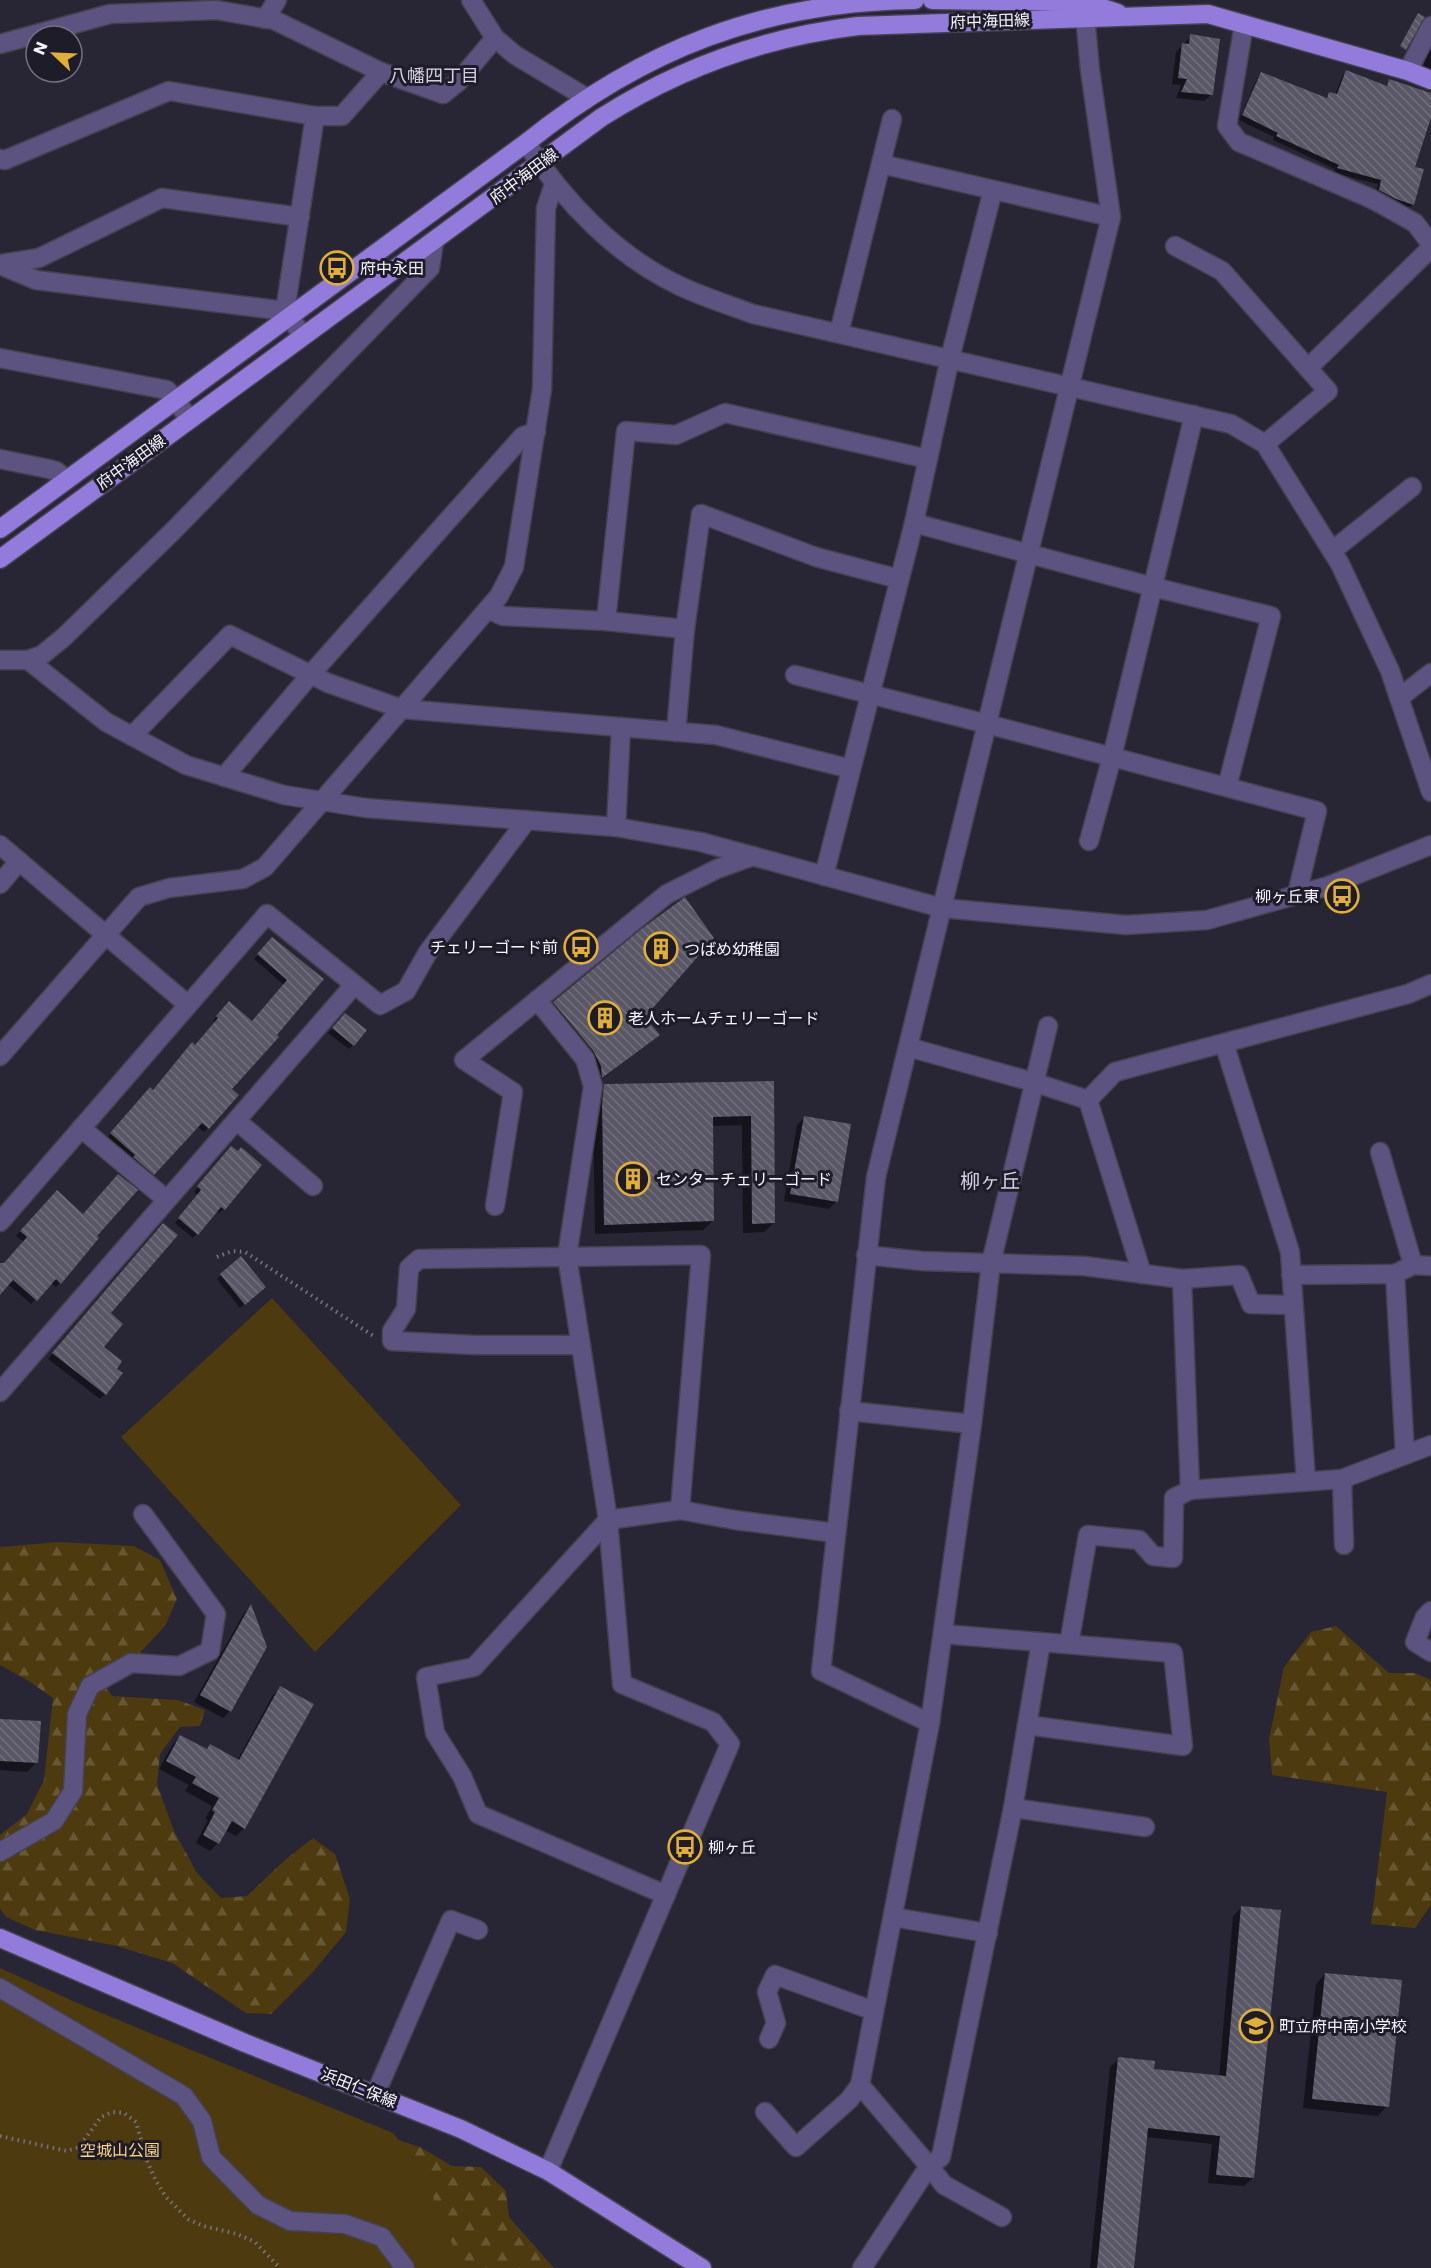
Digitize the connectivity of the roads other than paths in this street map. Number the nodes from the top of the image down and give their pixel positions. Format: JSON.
{"nodes":[{"id":1,"x":278,"y":0,"type":"edge"},
{"id":2,"x":471,"y":0,"type":"edge"},
{"id":3,"x":915,"y":0,"type":"edge"},
{"id":4,"x":932,"y":0,"type":"edge"},
{"id":5,"x":1084,"y":11,"type":"junction"},
{"id":6,"x":265,"y":19,"type":"junction"},
{"id":7,"x":1244,"y":24,"type":"junction"},
{"id":8,"x":1431,"y":26,"type":"edge"},
{"id":9,"x":495,"y":38,"type":"junction"},
{"id":10,"x":0,"y":44,"type":"edge"},
{"id":11,"x":1408,"y":71,"type":"junction"},
{"id":12,"x":381,"y":72,"type":"junction"},
{"id":13,"x":1431,"y":80,"type":"edge"},
{"id":14,"x":587,"y":98,"type":"junction"},
{"id":15,"x":315,"y":116,"type":"junction"},
{"id":16,"x":892,"y":119,"type":"dead end"},
{"id":17,"x":526,"y":143,"type":"junction"},
{"id":18,"x":0,"y":159,"type":"edge"},
{"id":19,"x":540,"y":164,"type":"junction"},
{"id":20,"x":881,"y":164,"type":"junction"},
{"id":21,"x":554,"y":184,"type":"junction"},
{"id":22,"x":993,"y":190,"type":"junction"},
{"id":23,"x":300,"y":217,"type":"junction"},
{"id":24,"x":1112,"y":217,"type":"junction"},
{"id":25,"x":434,"y":242,"type":"junction"},
{"id":26,"x":1174,"y":246,"type":"dead end"},
{"id":27,"x":1431,"y":246,"type":"edge"},
{"id":28,"x":0,"y":264,"type":"edge"},
{"id":29,"x":287,"y":314,"type":"junction"},
{"id":30,"x":839,"y":333,"type":"junction"},
{"id":31,"x":303,"y":336,"type":"junction"},
{"id":32,"x":0,"y":358,"type":"edge"},
{"id":33,"x":950,"y":358,"type":"junction"},
{"id":34,"x":1308,"y":368,"type":"junction"},
{"id":35,"x":1070,"y":385,"type":"junction"},
{"id":36,"x":176,"y":400,"type":"junction"},
{"id":37,"x":1194,"y":415,"type":"junction"},
{"id":38,"x":189,"y":419,"type":"junction"},
{"id":39,"x":536,"y":432,"type":"junction"},
{"id":40,"x":1265,"y":444,"type":"junction"},
{"id":41,"x":0,"y":459,"type":"edge"},
{"id":42,"x":928,"y":459,"type":"junction"},
{"id":43,"x":67,"y":480,"type":"junction"},
{"id":44,"x":1412,"y":487,"type":"dead end"},
{"id":45,"x":914,"y":523,"type":"junction"},
{"id":46,"x":0,"y":529,"type":"edge"},
{"id":47,"x":1332,"y":551,"type":"junction"},
{"id":48,"x":1029,"y":554,"type":"junction"},
{"id":49,"x":0,"y":559,"type":"edge"},
{"id":50,"x":899,"y":579,"type":"junction"},
{"id":51,"x":1153,"y":587,"type":"junction"},
{"id":52,"x":488,"y":609,"type":"junction"},
{"id":53,"x":606,"y":621,"type":"junction"},
{"id":54,"x":685,"y":629,"type":"junction"},
{"id":55,"x":0,"y":660,"type":"edge"},
{"id":56,"x":28,"y":660,"type":"junction"},
{"id":57,"x":1431,"y":673,"type":"edge"},
{"id":58,"x":311,"y":674,"type":"junction"},
{"id":59,"x":795,"y":675,"type":"dead end"},
{"id":60,"x":870,"y":694,"type":"junction"},
{"id":61,"x":1399,"y":698,"type":"junction"},
{"id":62,"x":402,"y":709,"type":"junction"},
{"id":63,"x":987,"y":724,"type":"junction"},
{"id":64,"x":621,"y":727,"type":"junction"},
{"id":65,"x":676,"y":732,"type":"junction"},
{"id":66,"x":132,"y":736,"type":"junction"},
{"id":67,"x":1112,"y":757,"type":"junction"},
{"id":68,"x":851,"y":768,"type":"junction"},
{"id":69,"x":224,"y":777,"type":"junction"},
{"id":70,"x":1227,"y":787,"type":"junction"},
{"id":71,"x":1431,"y":792,"type":"edge"},
{"id":72,"x":322,"y":801,"type":"junction"},
{"id":73,"x":527,"y":820,"type":"junction"},
{"id":74,"x":616,"y":827,"type":"junction"},
{"id":75,"x":1089,"y":841,"type":"dead end"},
{"id":76,"x":0,"y":845,"type":"edge"},
{"id":77,"x":1431,"y":845,"type":"edge"},
{"id":78,"x":753,"y":856,"type":"junction"},
{"id":79,"x":19,"y":861,"type":"junction"},
{"id":80,"x":824,"y":876,"type":"junction"},
{"id":81,"x":0,"y":884,"type":"edge"},
{"id":82,"x":1297,"y":894,"type":"junction"},
{"id":83,"x":942,"y":908,"type":"junction"},
{"id":84,"x":105,"y":934,"type":"junction"},
{"id":85,"x":1431,"y":984,"type":"edge"},
{"id":86,"x":354,"y":985,"type":"junction"},
{"id":87,"x":537,"y":1000,"type":"junction"},
{"id":88,"x":188,"y":1004,"type":"junction"},
{"id":89,"x":1048,"y":1026,"type":"dead end"},
{"id":90,"x":1224,"y":1043,"type":"junction"},
{"id":91,"x":908,"y":1047,"type":"junction"},
{"id":92,"x":0,"y":1056,"type":"edge"},
{"id":93,"x":1033,"y":1082,"type":"junction"},
{"id":94,"x":1088,"y":1100,"type":"junction"},
{"id":95,"x":237,"y":1121,"type":"junction"},
{"id":96,"x":81,"y":1128,"type":"junction"},
{"id":97,"x":1380,"y":1152,"type":"dead end"},
{"id":98,"x":313,"y":1186,"type":"dead end"},
{"id":99,"x":167,"y":1200,"type":"junction"},
{"id":100,"x":495,"y":1206,"type":"dead end"},
{"id":101,"x":0,"y":1222,"type":"edge"},
{"id":102,"x":567,"y":1256,"type":"junction"},
{"id":103,"x":866,"y":1256,"type":"junction"},
{"id":104,"x":991,"y":1263,"type":"junction"},
{"id":105,"x":1422,"y":1265,"type":"edge"},
{"id":106,"x":1142,"y":1274,"type":"junction"},
{"id":107,"x":1395,"y":1274,"type":"junction"},
{"id":108,"x":1291,"y":1275,"type":"junction"},
{"id":109,"x":1182,"y":1279,"type":"junction"},
{"id":110,"x":1293,"y":1305,"type":"junction"},
{"id":111,"x":580,"y":1345,"type":"junction"},
{"id":112,"x":0,"y":1392,"type":"edge"},
{"id":113,"x":849,"y":1412,"type":"junction"},
{"id":114,"x":972,"y":1424,"type":"junction"},
{"id":115,"x":1431,"y":1445,"type":"edge"},
{"id":116,"x":1405,"y":1455,"type":"junction"},
{"id":117,"x":1342,"y":1479,"type":"junction"},
{"id":118,"x":1305,"y":1481,"type":"junction"},
{"id":119,"x":1190,"y":1490,"type":"junction"},
{"id":120,"x":680,"y":1510,"type":"junction"},
{"id":121,"x":143,"y":1514,"type":"dead end"},
{"id":122,"x":608,"y":1520,"type":"junction"},
{"id":123,"x":836,"y":1533,"type":"junction"},
{"id":124,"x":1344,"y":1545,"type":"dead end"},
{"id":125,"x":1431,"y":1611,"type":"edge"},
{"id":126,"x":943,"y":1634,"type":"junction"},
{"id":127,"x":1041,"y":1642,"type":"junction"},
{"id":128,"x":1069,"y":1644,"type":"junction"},
{"id":129,"x":1431,"y":1652,"type":"edge"},
{"id":130,"x":930,"y":1723,"type":"junction"},
{"id":131,"x":1027,"y":1725,"type":"junction"},
{"id":132,"x":1013,"y":1808,"type":"junction"},
{"id":133,"x":1145,"y":1827,"type":"dead end"},
{"id":134,"x":0,"y":1852,"type":"edge"},
{"id":135,"x":666,"y":1894,"type":"junction"},
{"id":136,"x":893,"y":1917,"type":"junction"},
{"id":137,"x":478,"y":1930,"type":"dead end"},
{"id":138,"x":988,"y":1933,"type":"junction"},
{"id":139,"x":0,"y":1938,"type":"edge"},
{"id":140,"x":0,"y":1988,"type":"edge"},
{"id":141,"x":874,"y":2011,"type":"junction"},
{"id":142,"x":769,"y":2039,"type":"dead end"},
{"id":143,"x":860,"y":2085,"type":"junction"},
{"id":144,"x":375,"y":2095,"type":"junction"},
{"id":145,"x":765,"y":2112,"type":"dead end"},
{"id":146,"x":929,"y":2166,"type":"junction"},
{"id":147,"x":548,"y":2171,"type":"junction"},
{"id":148,"x":1002,"y":2217,"type":"dead end"},
{"id":149,"x":405,"y":2268,"type":"edge"},
{"id":150,"x":702,"y":2268,"type":"edge"},
{"id":151,"x":862,"y":2268,"type":"edge"}],
"edges":[{"from":1,"to":6,"type":"street"},
{"from":2,"to":9,"type":"street"},
{"from":3,"to":14,"type":"main road","name":"府中海田線"},
{"from":4,"to":5,"type":"main road","name":"府中海田線"},
{"from":5,"to":7,"type":"main road","name":"府中海田線"},
{"from":5,"to":19,"type":"main road","name":"府中海田線"},
{"from":5,"to":24,"type":"street"},
{"from":6,"to":10,"type":"street"},
{"from":6,"to":12,"type":"street"},
{"from":7,"to":11,"type":"main road","name":"府中海田線"},
{"from":7,"to":27,"type":"street"},
{"from":8,"to":11,"type":"street"},
{"from":9,"to":12,"type":"street"},
{"from":9,"to":14,"type":"street"},
{"from":11,"to":13,"type":"main road","name":"府中海田線"},
{"from":12,"to":15,"type":"street"},
{"from":14,"to":17,"type":"main road","name":"府中海田線"},
{"from":15,"to":18,"type":"street"},
{"from":15,"to":23,"type":"street"},
{"from":16,"to":20,"type":"street"},
{"from":17,"to":19,"type":"street"},
{"from":17,"to":29,"type":"main road","name":"府中海田線"},
{"from":19,"to":21,"type":"street"},
{"from":19,"to":25,"type":"main road","name":"府中海田線"},
{"from":20,"to":22,"type":"street"},
{"from":20,"to":30,"type":"street"},
{"from":21,"to":30,"type":"street"},
{"from":21,"to":39,"type":"street"},
{"from":22,"to":24,"type":"street"},
{"from":22,"to":33,"type":"street"},
{"from":23,"to":28,"type":"street"},
{"from":23,"to":29,"type":"street"},
{"from":24,"to":35,"type":"street"},
{"from":25,"to":31,"type":"main road","name":"府中海田線"},
{"from":25,"to":56,"type":"street"},
{"from":26,"to":34,"type":"street"},
{"from":27,"to":34,"type":"street"},
{"from":28,"to":29,"type":"street"},
{"from":29,"to":31,"type":"street"},
{"from":29,"to":36,"type":"main road","name":"府中海田線"},
{"from":30,"to":33,"type":"street"},
{"from":31,"to":38,"type":"main road","name":"府中海田線"},
{"from":32,"to":36,"type":"street"},
{"from":33,"to":35,"type":"street"},
{"from":33,"to":42,"type":"street"},
{"from":34,"to":40,"type":"street"},
{"from":35,"to":37,"type":"street"},
{"from":35,"to":48,"type":"street"},
{"from":36,"to":38,"type":"street"},
{"from":36,"to":43,"type":"main road","name":"府中海田線"},
{"from":37,"to":40,"type":"street"},
{"from":37,"to":51,"type":"street"},
{"from":38,"to":49,"type":"main road","name":"府中海田線"},
{"from":39,"to":52,"type":"street"},
{"from":39,"to":58,"type":"street"},
{"from":40,"to":47,"type":"street"},
{"from":41,"to":43,"type":"street"},
{"from":42,"to":45,"type":"street"},
{"from":42,"to":53,"type":"street"},
{"from":43,"to":46,"type":"main road","name":"府中海田線"},
{"from":44,"to":47,"type":"street"},
{"from":45,"to":48,"type":"street"},
{"from":45,"to":50,"type":"street"},
{"from":47,"to":61,"type":"street"},
{"from":48,"to":51,"type":"street"},
{"from":48,"to":63,"type":"street"},
{"from":50,"to":54,"type":"street"},
{"from":50,"to":60,"type":"street"},
{"from":51,"to":67,"type":"street"},
{"from":51,"to":70,"type":"street"},
{"from":52,"to":53,"type":"street"},
{"from":52,"to":62,"type":"street"},
{"from":53,"to":54,"type":"street"},
{"from":54,"to":65,"type":"street"},
{"from":55,"to":56,"type":"street"},
{"from":56,"to":66,"type":"street"},
{"from":57,"to":61,"type":"street"},
{"from":58,"to":62,"type":"street"},
{"from":58,"to":66,"type":"street"},
{"from":58,"to":69,"type":"street"},
{"from":59,"to":60,"type":"street"},
{"from":60,"to":63,"type":"street"},
{"from":60,"to":68,"type":"street"},
{"from":61,"to":71,"type":"street"},
{"from":62,"to":64,"type":"street"},
{"from":62,"to":72,"type":"street"},
{"from":63,"to":67,"type":"street"},
{"from":63,"to":83,"type":"street"},
{"from":64,"to":65,"type":"street"},
{"from":64,"to":74,"type":"street"},
{"from":65,"to":68,"type":"street"},
{"from":66,"to":69,"type":"street"},
{"from":67,"to":70,"type":"street"},
{"from":67,"to":75,"type":"street"},
{"from":68,"to":80,"type":"street"},
{"from":69,"to":72,"type":"street"},
{"from":70,"to":82,"type":"street"},
{"from":72,"to":73,"type":"street"},
{"from":72,"to":84,"type":"street"},
{"from":73,"to":74,"type":"street"},
{"from":73,"to":86,"type":"street"},
{"from":74,"to":78,"type":"street"},
{"from":76,"to":79,"type":"street"},
{"from":77,"to":82,"type":"street"},
{"from":78,"to":80,"type":"street"},
{"from":78,"to":87,"type":"street"},
{"from":79,"to":81,"type":"street"},
{"from":79,"to":84,"type":"street"},
{"from":80,"to":83,"type":"street"},
{"from":82,"to":83,"type":"street"},
{"from":83,"to":91,"type":"street"},
{"from":84,"to":88,"type":"street"},
{"from":84,"to":92,"type":"street"},
{"from":85,"to":90,"type":"street"},
{"from":86,"to":88,"type":"street"},
{"from":86,"to":95,"type":"street"},
{"from":87,"to":100,"type":"street"},
{"from":87,"to":102,"type":"street"},
{"from":88,"to":96,"type":"street"},
{"from":89,"to":93,"type":"street"},
{"from":90,"to":94,"type":"street"},
{"from":90,"to":108,"type":"street"},
{"from":91,"to":93,"type":"street"},
{"from":91,"to":103,"type":"street"},
{"from":93,"to":94,"type":"street"},
{"from":93,"to":104,"type":"street"},
{"from":94,"to":106,"type":"street"},
{"from":95,"to":98,"type":"street"},
{"from":95,"to":99,"type":"street"},
{"from":96,"to":99,"type":"street"},
{"from":96,"to":101,"type":"street"},
{"from":97,"to":105,"type":"street"},
{"from":99,"to":112,"type":"street"},
{"from":102,"to":111,"type":"street"},
{"from":102,"to":111,"type":"street"},
{"from":102,"to":120,"type":"street"},
{"from":103,"to":104,"type":"street"},
{"from":103,"to":113,"type":"street"},
{"from":104,"to":106,"type":"street"},
{"from":104,"to":114,"type":"street"},
{"from":105,"to":107,"type":"street"},
{"from":106,"to":109,"type":"street"},
{"from":107,"to":108,"type":"street"},
{"from":107,"to":116,"type":"street"},
{"from":108,"to":110,"type":"street"},
{"from":109,"to":110,"type":"street"},
{"from":109,"to":119,"type":"street"},
{"from":110,"to":118,"type":"street"},
{"from":111,"to":122,"type":"street"},
{"from":113,"to":114,"type":"street"},
{"from":113,"to":123,"type":"street"},
{"from":114,"to":126,"type":"street"},
{"from":115,"to":116,"type":"street"},
{"from":116,"to":117,"type":"street"},
{"from":117,"to":118,"type":"street"},
{"from":117,"to":124,"type":"street"},
{"from":118,"to":119,"type":"street"},
{"from":119,"to":128,"type":"street"},
{"from":120,"to":122,"type":"street"},
{"from":120,"to":123,"type":"street"},
{"from":121,"to":134,"type":"street"},
{"from":122,"to":135,"type":"street"},
{"from":122,"to":135,"type":"street"},
{"from":123,"to":130,"type":"street"},
{"from":125,"to":129,"type":"street"},
{"from":126,"to":127,"type":"street"},
{"from":126,"to":130,"type":"street"},
{"from":127,"to":128,"type":"street"},
{"from":127,"to":131,"type":"street"},
{"from":128,"to":131,"type":"street"},
{"from":130,"to":136,"type":"street"},
{"from":131,"to":132,"type":"street"},
{"from":132,"to":133,"type":"street"},
{"from":132,"to":138,"type":"street"},
{"from":135,"to":147,"type":"street"},
{"from":136,"to":138,"type":"street"},
{"from":136,"to":141,"type":"street"},
{"from":137,"to":144,"type":"street"},
{"from":138,"to":146,"type":"street"},
{"from":139,"to":144,"type":"main road","name":"浜田仁保線"},
{"from":140,"to":149,"type":"street"},
{"from":141,"to":142,"type":"street"},
{"from":141,"to":143,"type":"street"},
{"from":143,"to":145,"type":"street"},
{"from":143,"to":146,"type":"street"},
{"from":144,"to":147,"type":"main road","name":"浜田仁保線"},
{"from":146,"to":148,"type":"street"},
{"from":146,"to":151,"type":"street"},
{"from":147,"to":150,"type":"main road","name":"浜田仁保線"}]}
